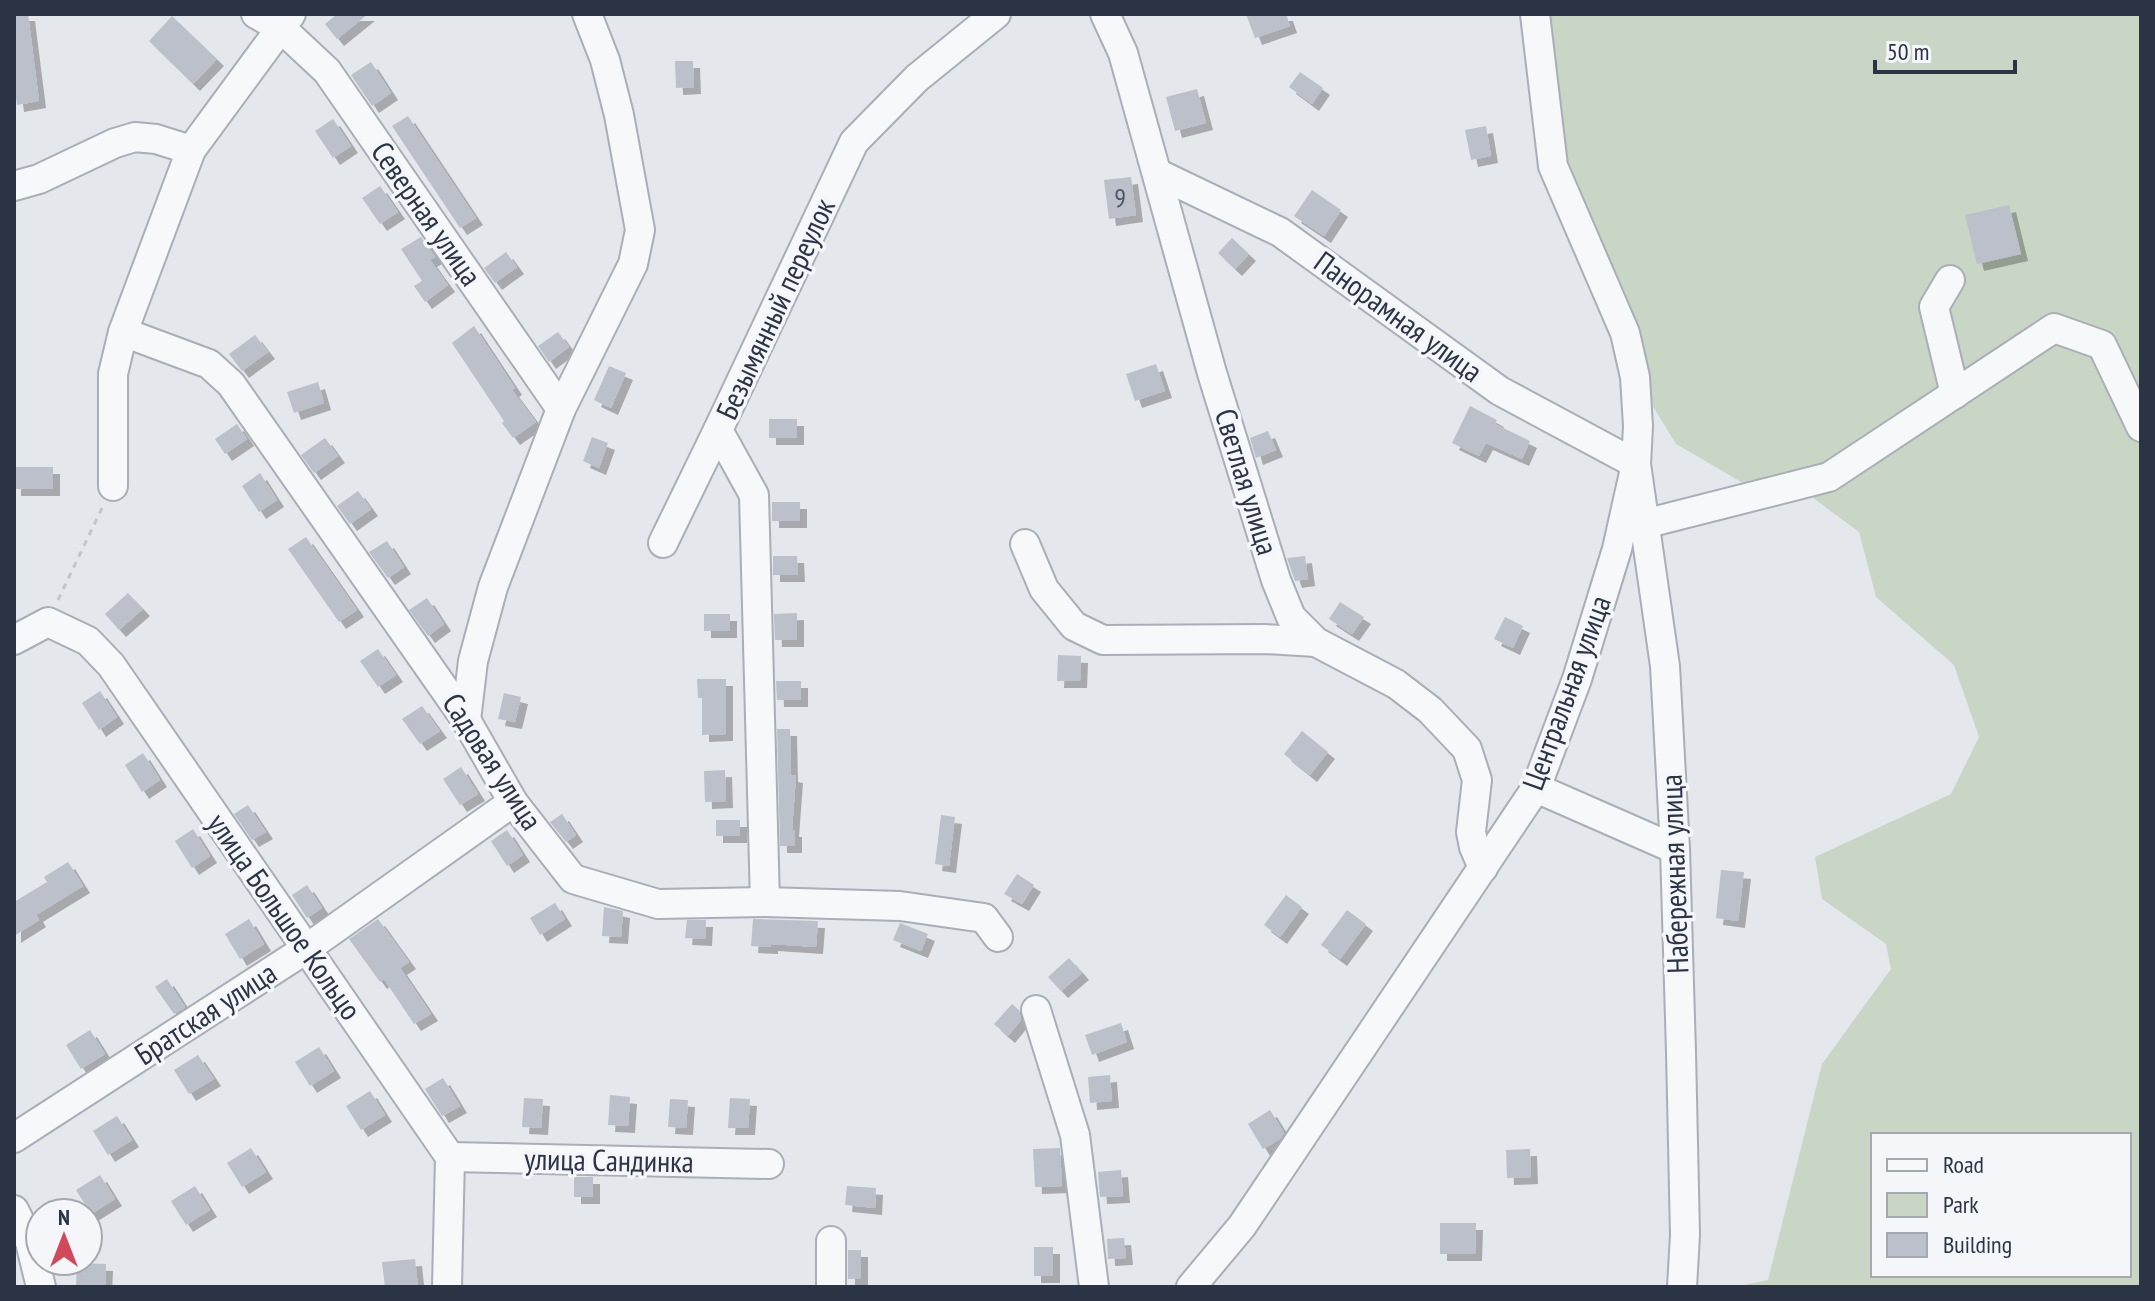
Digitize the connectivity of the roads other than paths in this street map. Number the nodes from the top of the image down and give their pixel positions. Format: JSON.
{"nodes":[{"id":1,"x":256,"y":14,"type":"edge"},
{"id":2,"x":587,"y":14,"type":"edge"},
{"id":3,"x":996,"y":14,"type":"edge"},
{"id":4,"x":1105,"y":14,"type":"edge"},
{"id":5,"x":1535,"y":14,"type":"edge"},
{"id":6,"x":286,"y":21,"type":"edge"},
{"id":7,"x":191,"y":150,"type":"junction"},
{"id":8,"x":1159,"y":174,"type":"junction"},
{"id":9,"x":14,"y":186,"type":"edge"},
{"id":10,"x":1950,"y":280,"type":"dead end"},
{"id":11,"x":123,"y":332,"type":"junction"},
{"id":12,"x":1955,"y":394,"type":"junction"},
{"id":13,"x":561,"y":409,"type":"junction"},
{"id":14,"x":2141,"y":427,"type":"edge"},
{"id":15,"x":718,"y":430,"type":"junction"},
{"id":16,"x":1636,"y":464,"type":"junction"},
{"id":17,"x":113,"y":486,"type":"road end"},
{"id":18,"x":1644,"y":524,"type":"junction"},
{"id":19,"x":663,"y":543,"type":"dead end"},
{"id":20,"x":1025,"y":544,"type":"dead end"},
{"id":21,"x":14,"y":640,"type":"edge"},
{"id":22,"x":1316,"y":642,"type":"junction"},
{"id":23,"x":466,"y":720,"type":"junction"},
{"id":24,"x":1536,"y":788,"type":"junction"},
{"id":25,"x":513,"y":802,"type":"junction"},
{"id":26,"x":1675,"y":849,"type":"junction"},
{"id":27,"x":1483,"y":868,"type":"junction"},
{"id":28,"x":765,"y":902,"type":"junction"},
{"id":29,"x":998,"y":937,"type":"dead end"},
{"id":30,"x":306,"y":949,"type":"junction"},
{"id":31,"x":1036,"y":1010,"type":"dead end"},
{"id":32,"x":14,"y":1138,"type":"edge"},
{"id":33,"x":450,"y":1157,"type":"junction"},
{"id":34,"x":769,"y":1164,"type":"dead end"},
{"id":35,"x":14,"y":1210,"type":"edge"},
{"id":36,"x":831,"y":1241,"type":"dead end"},
{"id":37,"x":41,"y":1287,"type":"edge"},
{"id":38,"x":447,"y":1287,"type":"edge"},
{"id":39,"x":831,"y":1287,"type":"edge"},
{"id":40,"x":1094,"y":1287,"type":"edge"},
{"id":41,"x":1191,"y":1287,"type":"edge"},
{"id":42,"x":1682,"y":1287,"type":"edge"}],
"edges":[{"from":1,"to":6,"type":"street","name":"Северная улица"},
{"from":2,"to":13,"type":"street"},
{"from":3,"to":15,"type":"street","name":"Безымянный переулок"},
{"from":4,"to":8,"type":"street","name":"Светлая улица"},
{"from":5,"to":16,"type":"street","name":"Центральная улица"},
{"from":6,"to":7,"type":"street"},
{"from":6,"to":13,"type":"street","name":"Северная улица"},
{"from":7,"to":9,"type":"street"},
{"from":7,"to":11,"type":"street"},
{"from":8,"to":16,"type":"street","name":"Панорамная улица"},
{"from":8,"to":22,"type":"street","name":"Светлая улица"},
{"from":10,"to":12,"type":"street"},
{"from":11,"to":17,"type":"street"},
{"from":11,"to":23,"type":"street","name":"Садовая улица"},
{"from":12,"to":14,"type":"street"},
{"from":12,"to":18,"type":"street"},
{"from":13,"to":23,"type":"street"},
{"from":15,"to":19,"type":"street"},
{"from":15,"to":28,"type":"street","name":"Безымянный переулок"},
{"from":16,"to":18,"type":"street","name":"Набережная улица"},
{"from":16,"to":24,"type":"street","name":"Центральная улица"},
{"from":18,"to":26,"type":"street","name":"Набережная улица"},
{"from":20,"to":22,"type":"street"},
{"from":21,"to":30,"type":"street","name":"улица Большое Кольцо"},
{"from":22,"to":27,"type":"street","name":"Светлая улица"},
{"from":23,"to":25,"type":"street","name":"Садовая улица"},
{"from":24,"to":26,"type":"street"},
{"from":24,"to":27,"type":"street","name":"Центральная улица"},
{"from":25,"to":28,"type":"street","name":"Садовая улица"},
{"from":25,"to":30,"type":"street","name":"Братская улица"},
{"from":26,"to":42,"type":"street","name":"Набережная улица"},
{"from":27,"to":41,"type":"street","name":"Центральная улица"},
{"from":28,"to":29,"type":"street","name":"Садовая улица"},
{"from":30,"to":32,"type":"street","name":"Братская улица"},
{"from":30,"to":33,"type":"street","name":"улица Большое Кольцо"},
{"from":31,"to":40,"type":"street"},
{"from":33,"to":34,"type":"street","name":"улица Сандинка"},
{"from":33,"to":38,"type":"street"},
{"from":35,"to":37,"type":"street"},
{"from":36,"to":39,"type":"street"}]}
